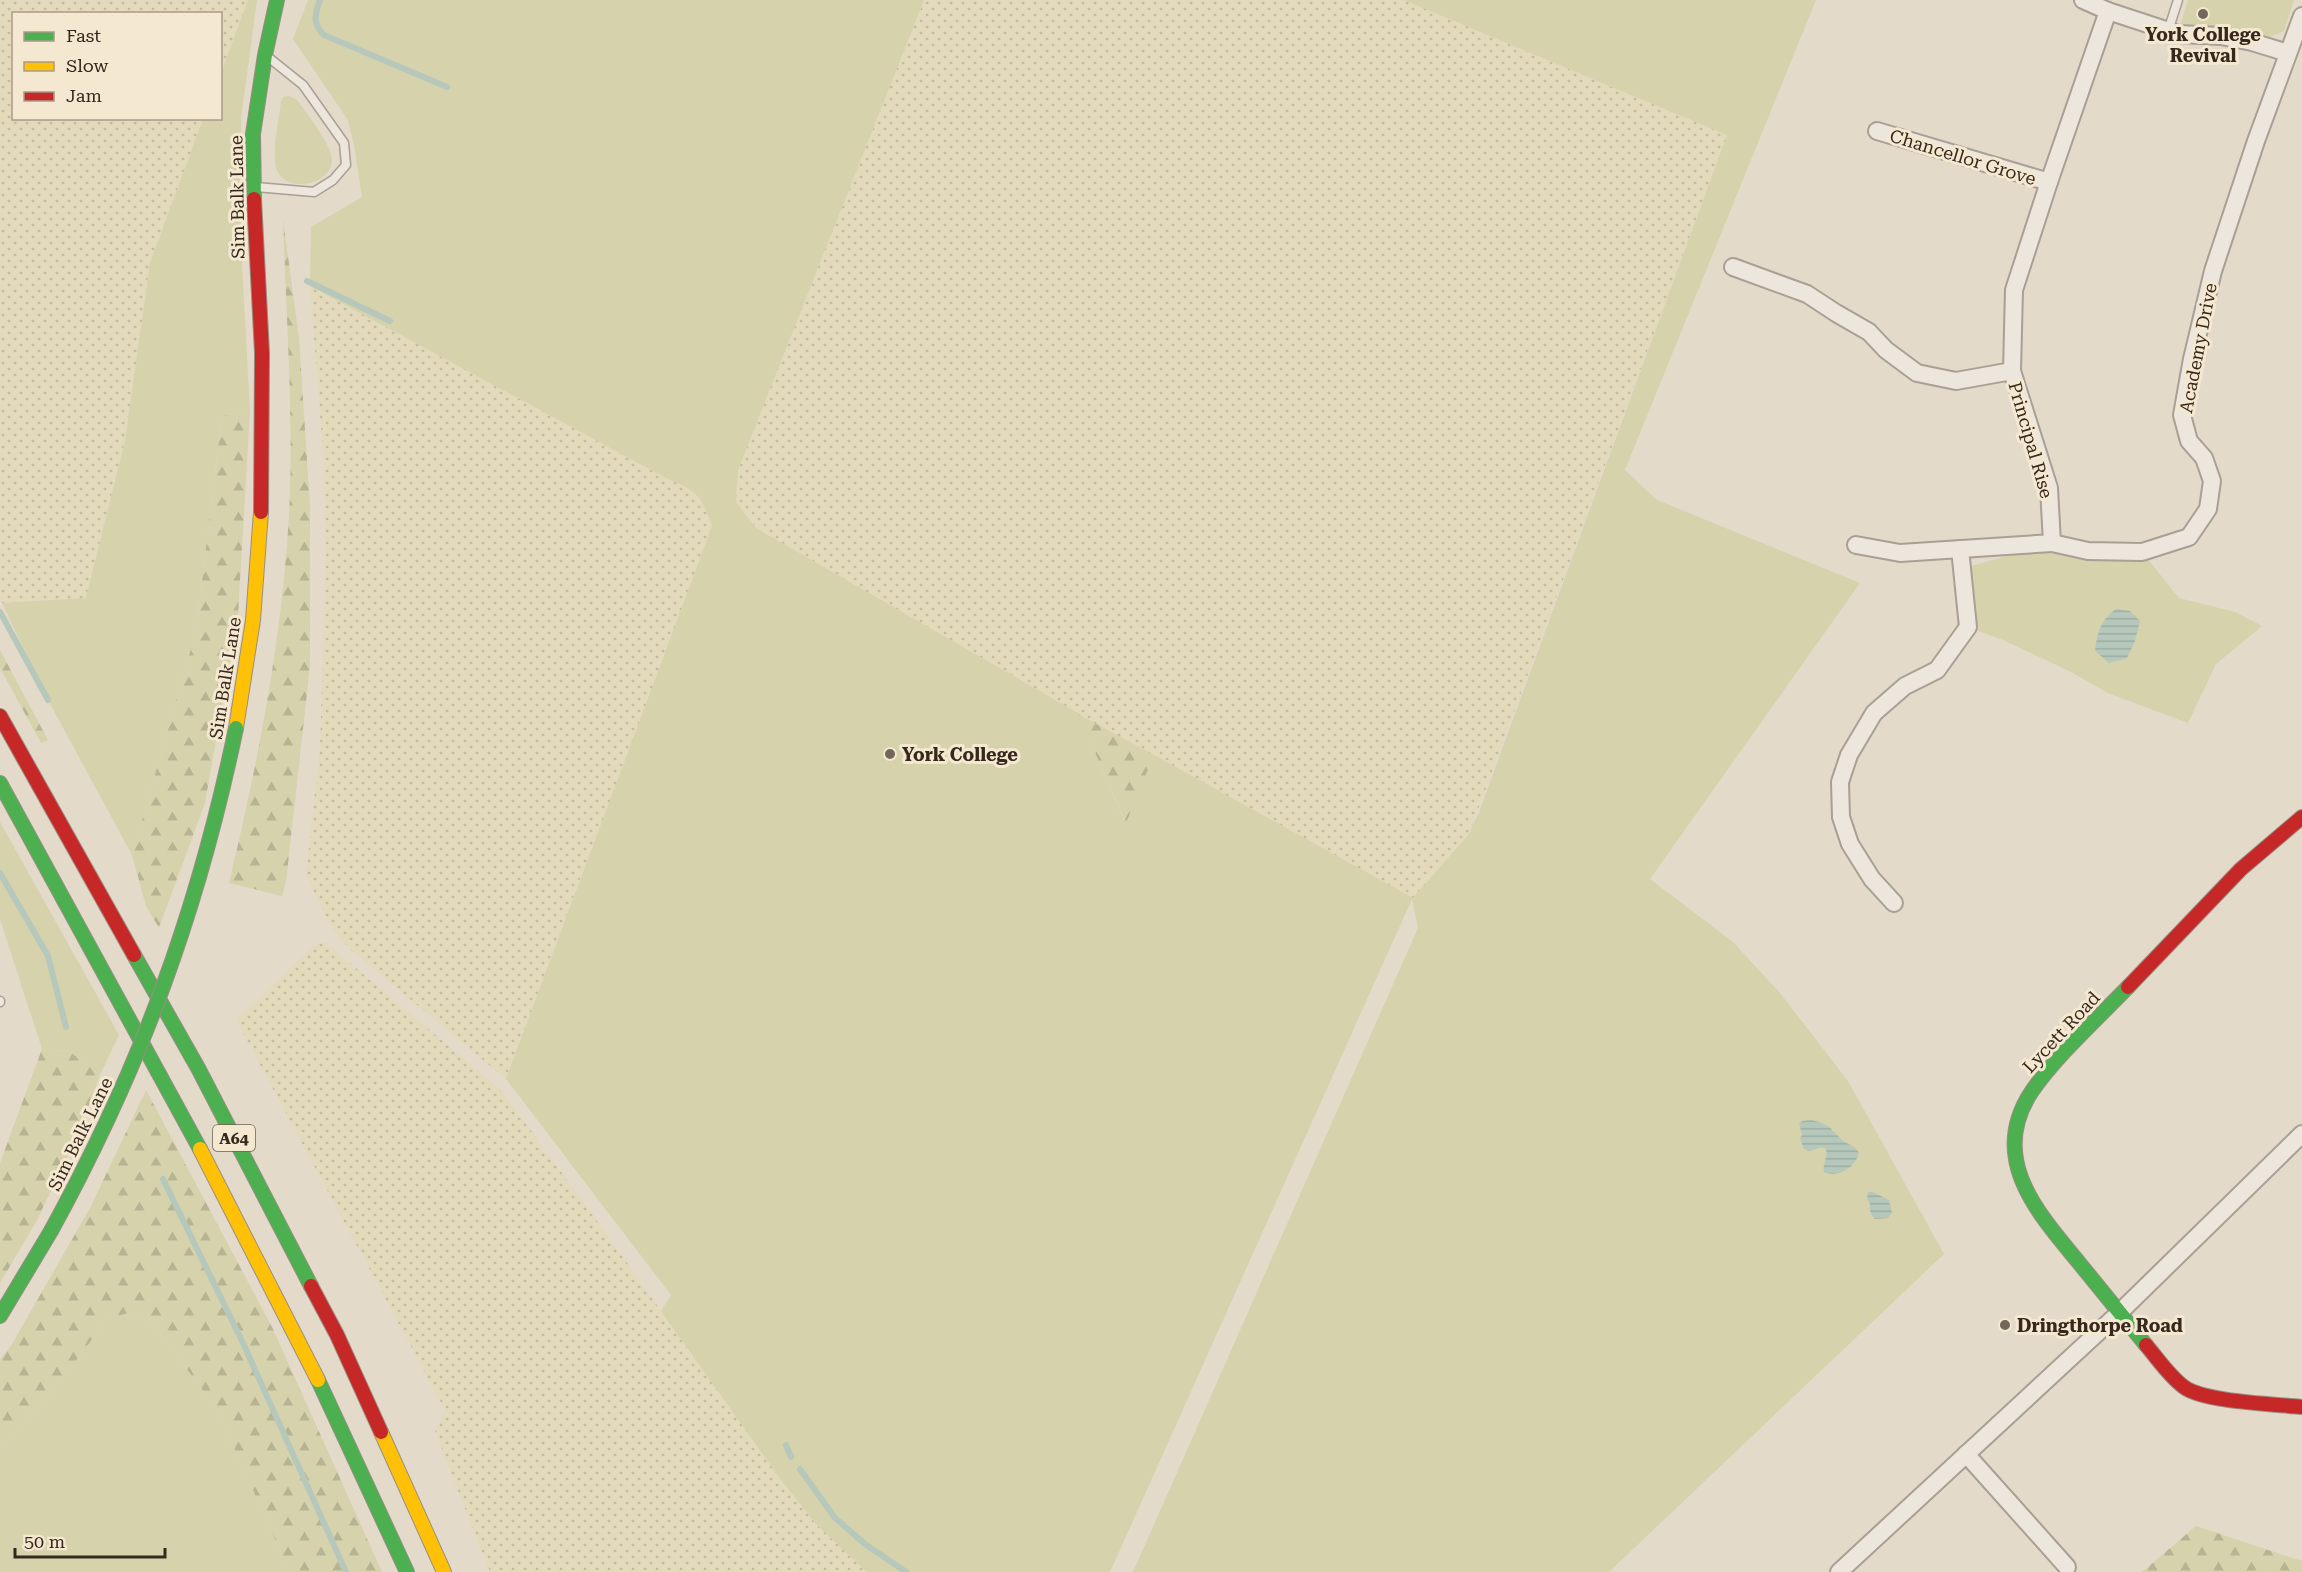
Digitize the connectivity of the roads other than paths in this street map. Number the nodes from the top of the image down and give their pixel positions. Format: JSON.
{"nodes":[{"id":1,"x":277,"y":0,"type":"edge"},
{"id":2,"x":2083,"y":0,"type":"edge"},
{"id":3,"x":2178,"y":0,"type":"edge"},
{"id":4,"x":2108,"y":11,"type":"junction"},
{"id":5,"x":2302,"y":16,"type":"edge"},
{"id":6,"x":2168,"y":31,"type":"junction"},
{"id":7,"x":2288,"y":54,"type":"junction"},
{"id":8,"x":265,"y":55,"type":"junction"},
{"id":9,"x":1877,"y":131,"type":"dead end"},
{"id":10,"x":2049,"y":182,"type":"junction"},
{"id":11,"x":252,"y":186,"type":"junction"},
{"id":12,"x":1733,"y":267,"type":"dead end"},
{"id":13,"x":2012,"y":371,"type":"junction"},
{"id":14,"x":2052,"y":543,"type":"junction"},
{"id":15,"x":1856,"y":545,"type":"dead end"},
{"id":16,"x":1960,"y":549,"type":"junction"},
{"id":17,"x":0,"y":716,"type":"edge"},
{"id":18,"x":0,"y":783,"type":"edge"},
{"id":19,"x":2302,"y":817,"type":"edge"},
{"id":20,"x":1894,"y":903,"type":"dead end"},
{"id":21,"x":2302,"y":1134,"type":"edge"},
{"id":22,"x":2120,"y":1312,"type":"junction"},
{"id":23,"x":0,"y":1316,"type":"edge"},
{"id":24,"x":2302,"y":1407,"type":"edge"},
{"id":25,"x":1966,"y":1454,"type":"junction"},
{"id":26,"x":2067,"y":1567,"type":"dead end"},
{"id":27,"x":407,"y":1572,"type":"edge"},
{"id":28,"x":444,"y":1572,"type":"edge"},
{"id":29,"x":1839,"y":1572,"type":"edge"}],
"edges":[{"from":1,"to":8,"type":"main road","name":"Sim Balk Lane"},
{"from":2,"to":4,"type":"street"},
{"from":3,"to":6,"type":"lane"},
{"from":4,"to":6,"type":"street"},
{"from":4,"to":10,"type":"street","name":"Principal Rise"},
{"from":5,"to":7,"type":"street","name":"Academy Drive"},
{"from":6,"to":7,"type":"street"},
{"from":7,"to":14,"type":"street","name":"Academy Drive"},
{"from":8,"to":11,"type":"main road","name":"Sim Balk Lane"},
{"from":8,"to":11,"type":"lane"},
{"from":9,"to":10,"type":"street","name":"Chancellor Grove"},
{"from":10,"to":13,"type":"street","name":"Principal Rise"},
{"from":11,"to":23,"type":"main road","name":"Sim Balk Lane","bridge":true},
{"from":12,"to":13,"type":"street"},
{"from":13,"to":14,"type":"street","name":"Principal Rise"},
{"from":14,"to":16,"type":"street"},
{"from":15,"to":16,"type":"street"},
{"from":16,"to":20,"type":"street"},
{"from":17,"to":28,"type":"main road","number":"A64"},
{"from":18,"to":27,"type":"main road","number":"A64"},
{"from":19,"to":22,"type":"main road","name":"Lycett Road"},
{"from":21,"to":22,"type":"street"},
{"from":22,"to":24,"type":"main road","name":"Lycett Road"},
{"from":22,"to":25,"type":"street"},
{"from":25,"to":26,"type":"street"},
{"from":25,"to":29,"type":"street"}]}
